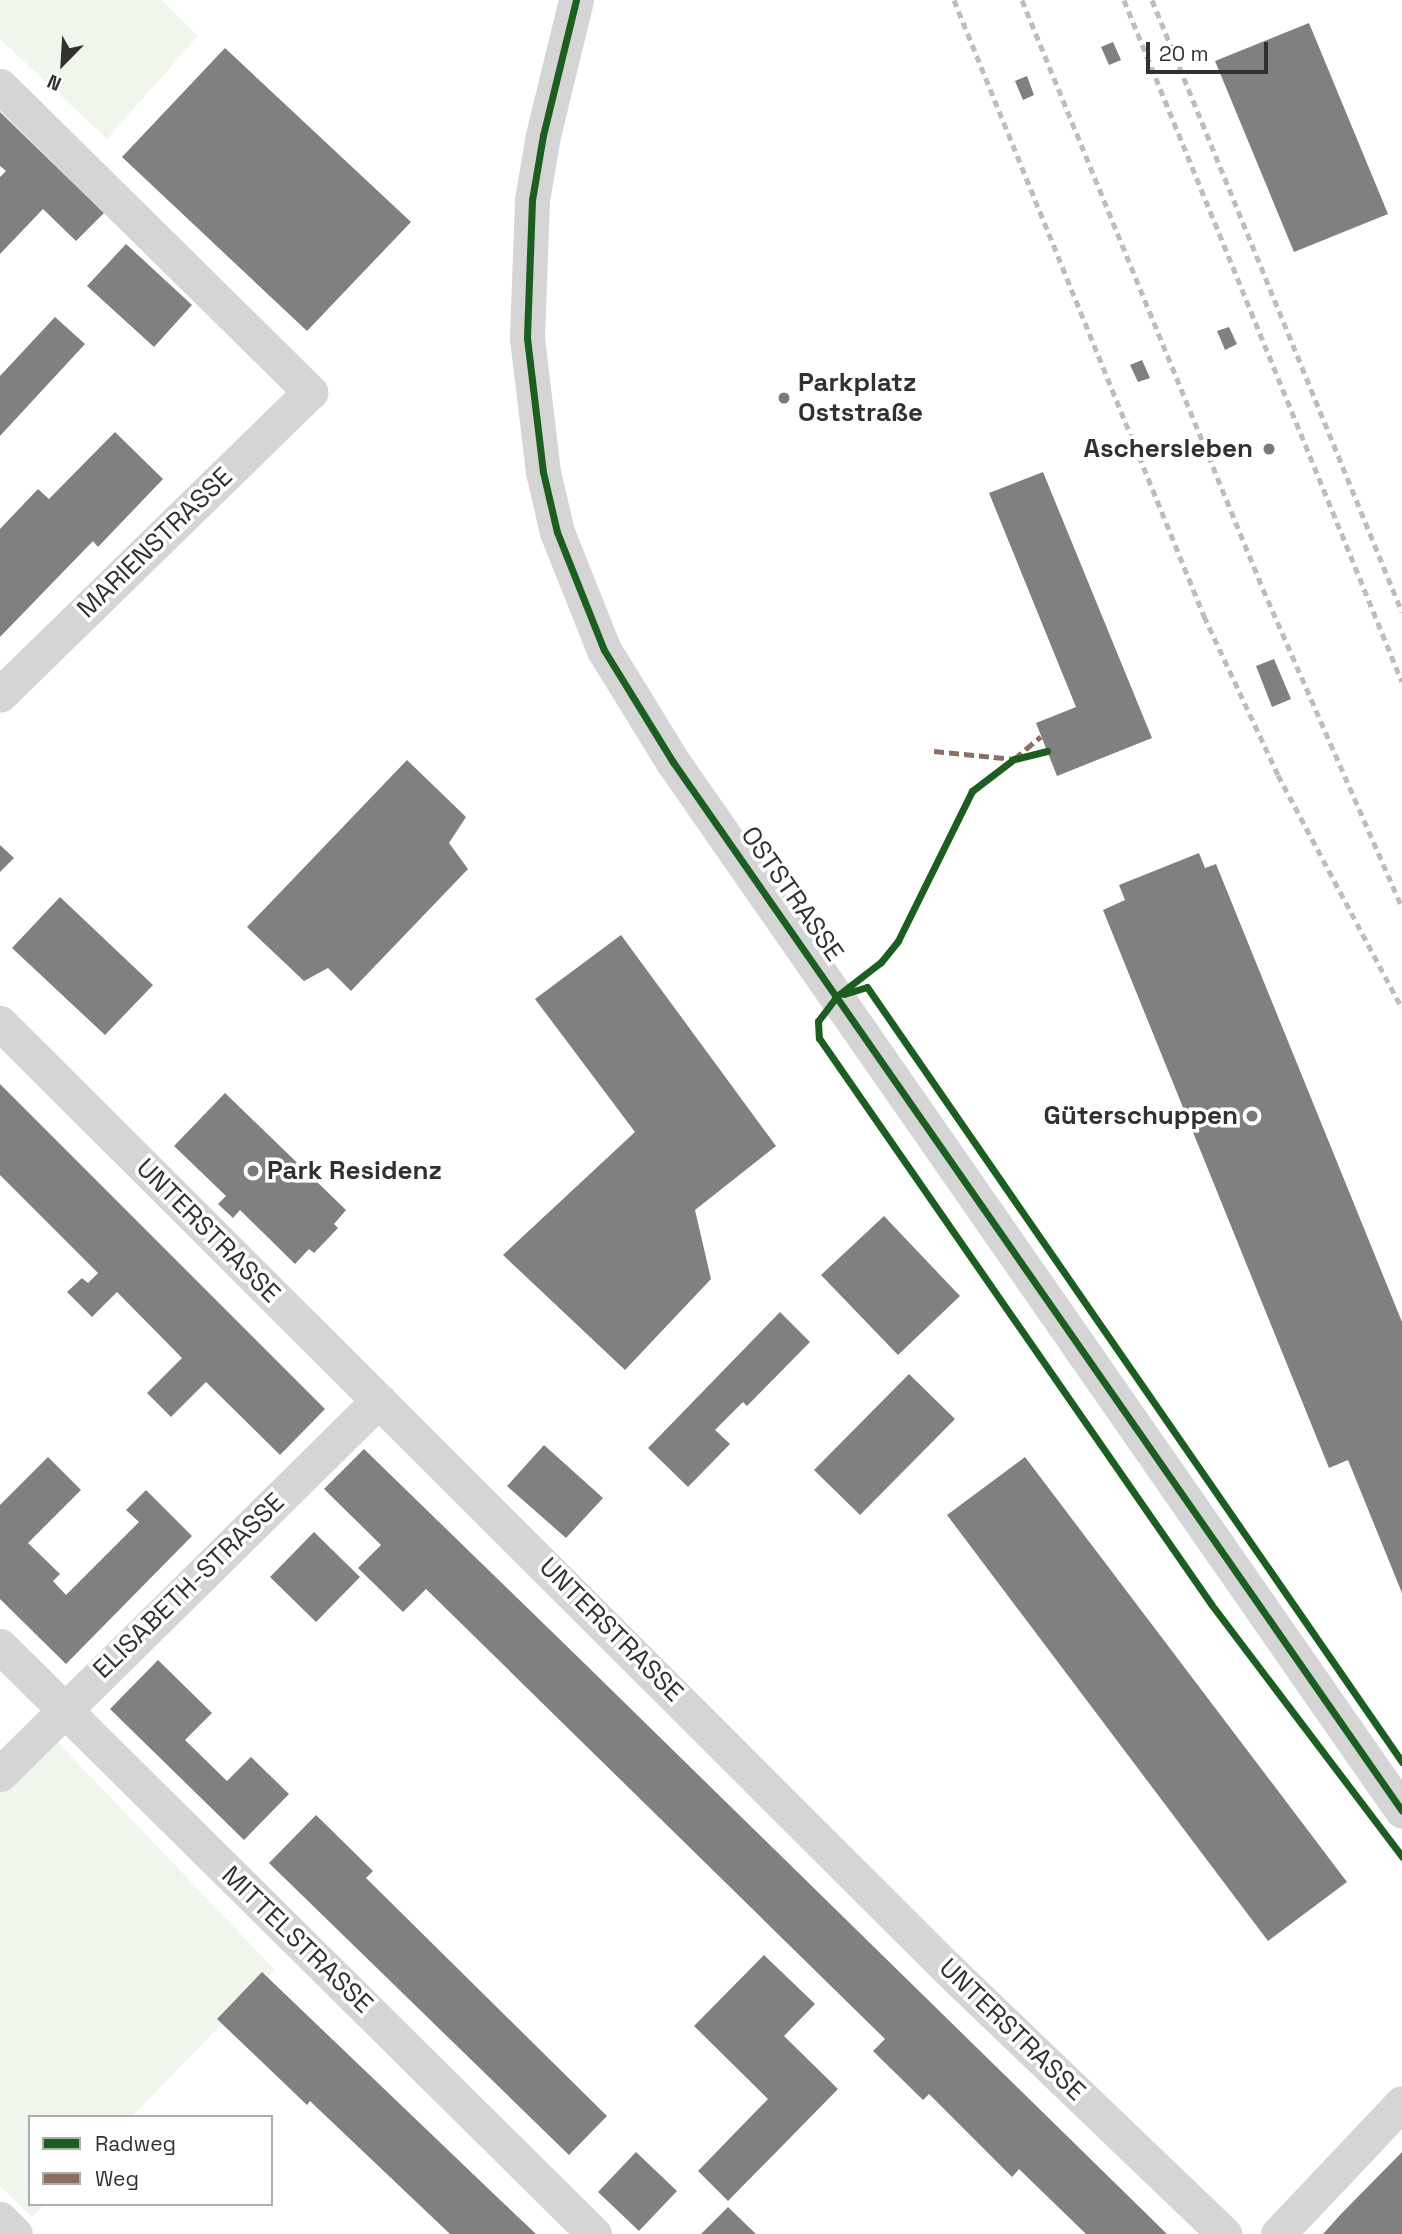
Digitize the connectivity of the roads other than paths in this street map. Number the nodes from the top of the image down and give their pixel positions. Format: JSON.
{"nodes":[{"id":1,"x":576,"y":0,"type":"edge"},
{"id":2,"x":0,"y":86,"type":"edge"},
{"id":3,"x":0,"y":694,"type":"edge"},
{"id":4,"x":0,"y":1023,"type":"edge"},
{"id":5,"x":379,"y":1400,"type":"junction"},
{"id":6,"x":0,"y":1646,"type":"edge"},
{"id":7,"x":63,"y":1710,"type":"junction"},
{"id":8,"x":0,"y":1774,"type":"edge"},
{"id":9,"x":1402,"y":1811,"type":"edge"},
{"id":10,"x":1402,"y":2103,"type":"edge"},
{"id":11,"x":0,"y":2220,"type":"edge"},
{"id":12,"x":15,"y":2234,"type":"edge"},
{"id":13,"x":594,"y":2234,"type":"edge"},
{"id":14,"x":1224,"y":2234,"type":"edge"},
{"id":15,"x":1278,"y":2234,"type":"edge"}],
"edges":[{"from":1,"to":9,"type":"street","name":"OSTSTRASSE"},
{"from":2,"to":3,"type":"street","name":"MARIENSTRASSE"},
{"from":4,"to":5,"type":"street","name":"UNTERSTRASSE"},
{"from":5,"to":7,"type":"street","name":"ELISABETH-STRASSE"},
{"from":5,"to":14,"type":"street","name":"UNTERSTRASSE"},
{"from":6,"to":7,"type":"street","name":"MITTELSTRASSE"},
{"from":7,"to":8,"type":"street","name":"ELISABETH-STRASSE"},
{"from":7,"to":13,"type":"street","name":"MITTELSTRASSE"},
{"from":10,"to":15,"type":"street"},
{"from":11,"to":12,"type":"street"}]}
